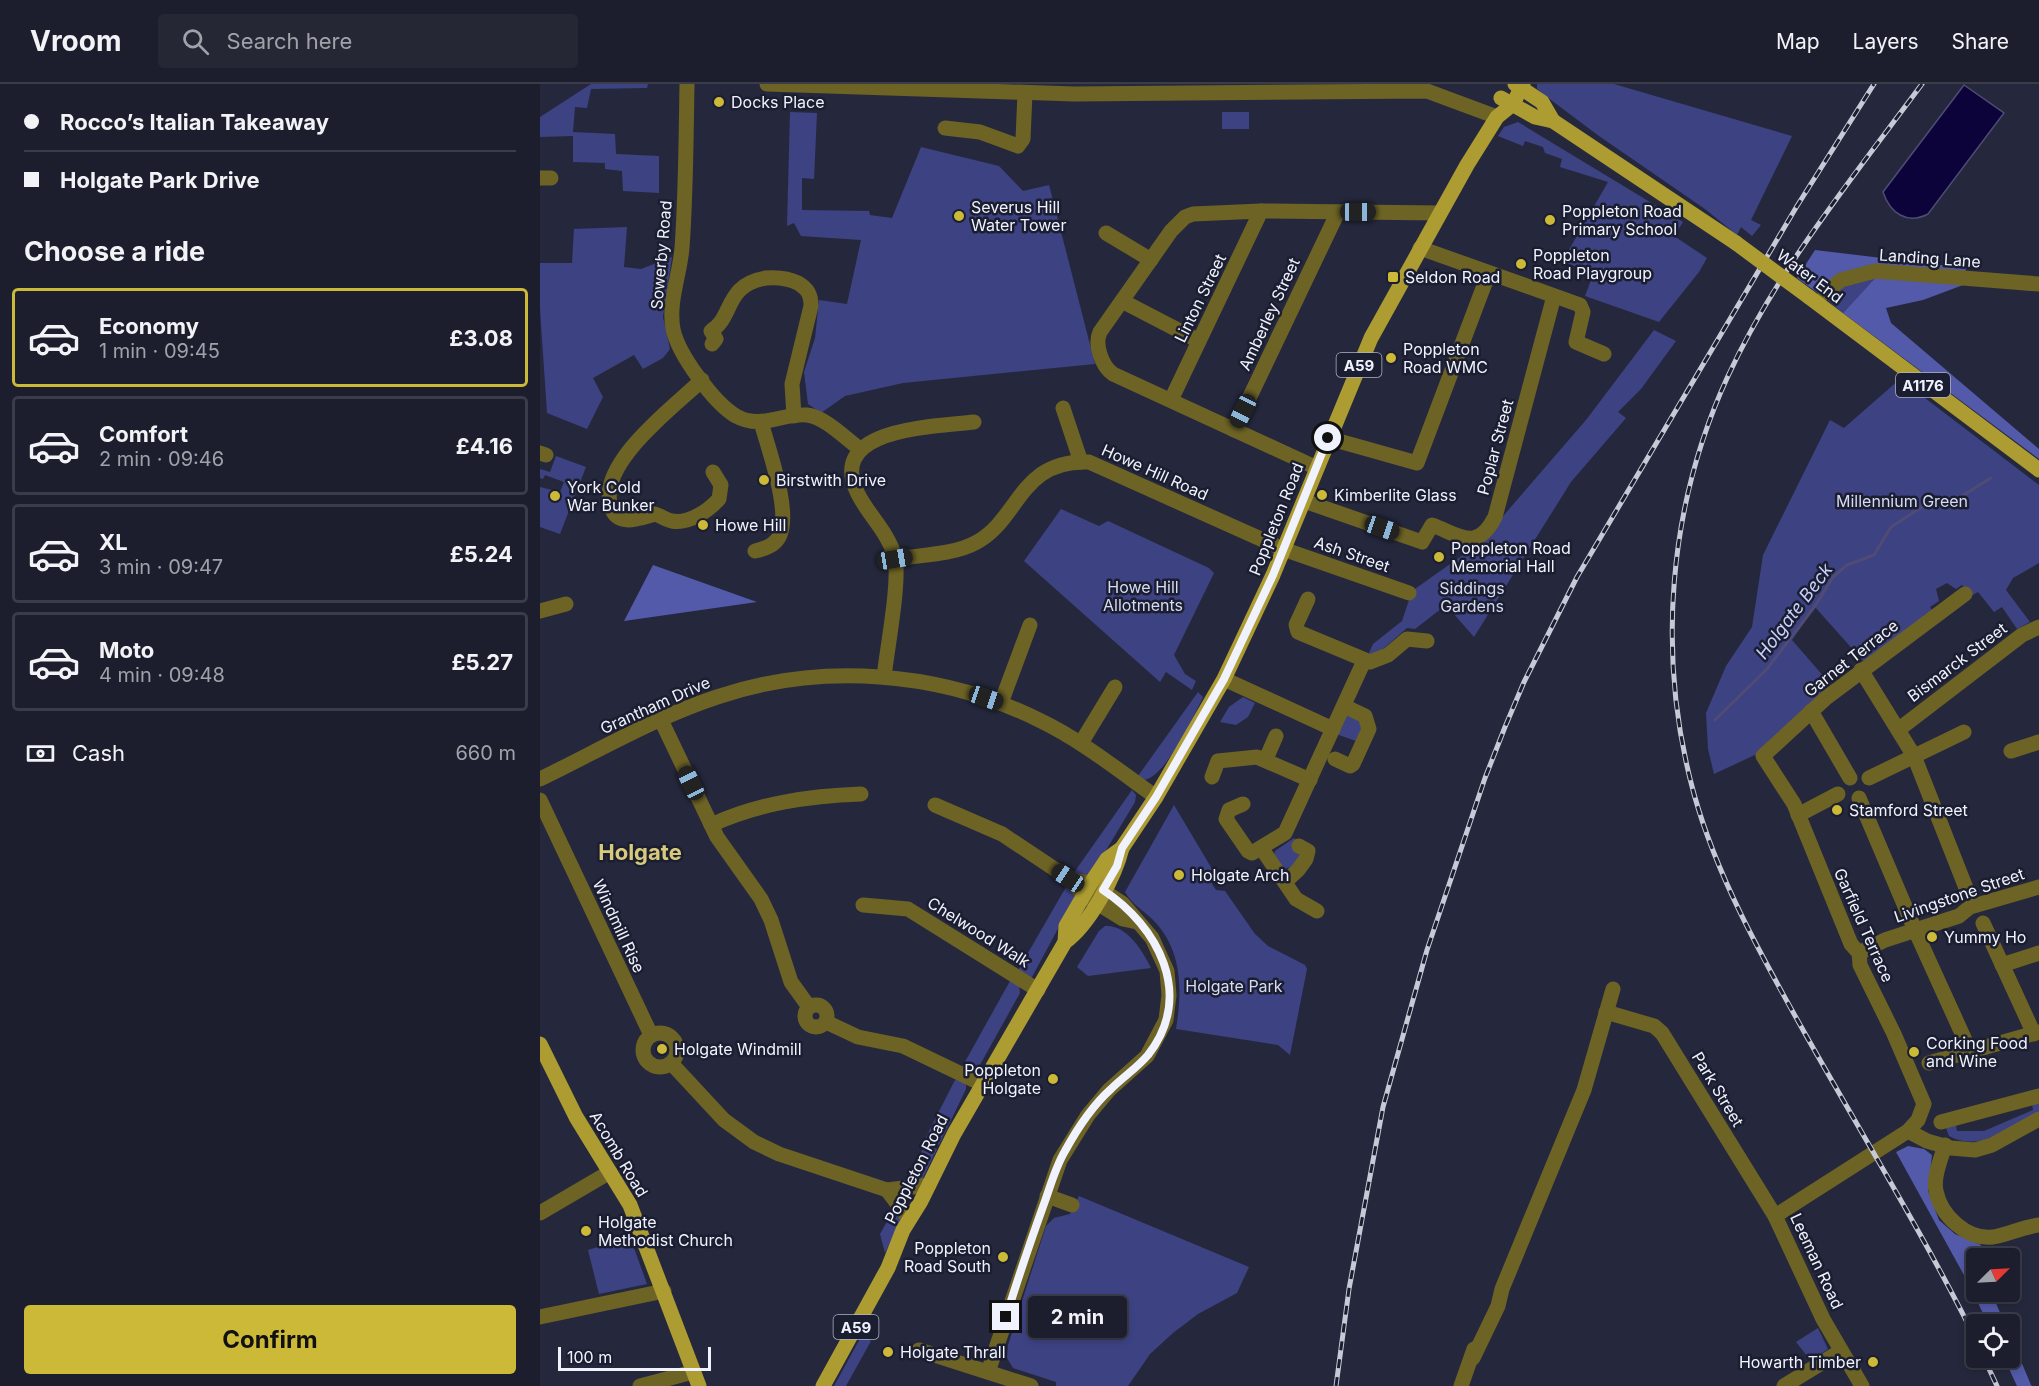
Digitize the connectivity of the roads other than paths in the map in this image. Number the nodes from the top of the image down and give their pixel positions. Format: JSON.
{"nodes":[{"id":1,"x":687,"y":84,"type":"edge"},
{"id":2,"x":767,"y":84,"type":"edge"},
{"id":3,"x":1513,"y":90,"type":"edge"},
{"id":4,"x":1025,"y":93,"type":"junction"},
{"id":5,"x":1497,"y":117,"type":"junction"},
{"id":6,"x":945,"y":128,"type":"dead end"},
{"id":7,"x":1261,"y":212,"type":"junction"},
{"id":8,"x":1338,"y":212,"type":"junction"},
{"id":9,"x":1440,"y":213,"type":"junction"},
{"id":10,"x":1106,"y":234,"type":"dead end"},
{"id":11,"x":1420,"y":248,"type":"junction"},
{"id":12,"x":1151,"y":260,"type":"junction"},
{"id":13,"x":1488,"y":274,"type":"junction"},
{"id":14,"x":2039,"y":284,"type":"edge"},
{"id":15,"x":1825,"y":293,"type":"dead end"},
{"id":16,"x":1554,"y":296,"type":"junction"},
{"id":17,"x":1122,"y":301,"type":"junction"},
{"id":18,"x":1199,"y":341,"type":"junction"},
{"id":19,"x":712,"y":344,"type":"dead end"},
{"id":20,"x":1604,"y":354,"type":"dead end"},
{"id":21,"x":702,"y":380,"type":"junction"},
{"id":22,"x":1172,"y":400,"type":"junction"},
{"id":23,"x":1063,"y":408,"type":"dead end"},
{"id":24,"x":794,"y":416,"type":"junction"},
{"id":25,"x":761,"y":422,"type":"junction"},
{"id":26,"x":974,"y":422,"type":"dead end"},
{"id":27,"x":1234,"y":430,"type":"junction"},
{"id":28,"x":1328,"y":438,"type":"junction"},
{"id":29,"x":860,"y":449,"type":"junction"},
{"id":30,"x":1081,"y":462,"type":"junction"},
{"id":31,"x":1317,"y":468,"type":"junction"},
{"id":32,"x":2039,"y":470,"type":"edge"},
{"id":33,"x":713,"y":471,"type":"dead end"},
{"id":34,"x":1304,"y":501,"type":"junction"},
{"id":35,"x":1283,"y":549,"type":"junction"},
{"id":36,"x":755,"y":551,"type":"dead end"},
{"id":37,"x":895,"y":559,"type":"junction"},
{"id":38,"x":1409,"y":593,"type":"dead end"},
{"id":39,"x":1965,"y":594,"type":"dead end"},
{"id":40,"x":1308,"y":598,"type":"dead end"},
{"id":41,"x":566,"y":604,"type":"dead end"},
{"id":42,"x":540,"y":611,"type":"edge"},
{"id":43,"x":1030,"y":625,"type":"dead end"},
{"id":44,"x":2039,"y":627,"type":"edge"},
{"id":45,"x":1427,"y":641,"type":"dead end"},
{"id":46,"x":1364,"y":661,"type":"junction"},
{"id":47,"x":1861,"y":670,"type":"junction"},
{"id":48,"x":884,"y":676,"type":"junction"},
{"id":49,"x":1224,"y":679,"type":"junction"},
{"id":50,"x":1115,"y":687,"type":"dead end"},
{"id":51,"x":1001,"y":703,"type":"junction"},
{"id":52,"x":1344,"y":706,"type":"junction"},
{"id":53,"x":1811,"y":711,"type":"junction"},
{"id":54,"x":661,"y":720,"type":"junction"},
{"id":55,"x":1333,"y":729,"type":"junction"},
{"id":56,"x":1898,"y":730,"type":"junction"},
{"id":57,"x":1964,"y":732,"type":"dead end"},
{"id":58,"x":1276,"y":736,"type":"dead end"},
{"id":59,"x":2039,"y":742,"type":"edge"},
{"id":60,"x":1081,"y":743,"type":"junction"},
{"id":61,"x":2011,"y":751,"type":"dead end"},
{"id":62,"x":1763,"y":756,"type":"joint"},
{"id":63,"x":1914,"y":756,"type":"junction"},
{"id":64,"x":1266,"y":759,"type":"junction"},
{"id":65,"x":1335,"y":759,"type":"dead end"},
{"id":66,"x":1212,"y":777,"type":"dead end"},
{"id":67,"x":1850,"y":778,"type":"dead end"},
{"id":68,"x":1869,"y":778,"type":"dead end"},
{"id":69,"x":540,"y":779,"type":"edge"},
{"id":70,"x":1310,"y":780,"type":"junction"},
{"id":71,"x":861,"y":794,"type":"dead end"},
{"id":72,"x":1838,"y":794,"type":"dead end"},
{"id":73,"x":1156,"y":797,"type":"junction"},
{"id":74,"x":1859,"y":798,"type":"dead end"},
{"id":75,"x":540,"y":800,"type":"edge"},
{"id":76,"x":1244,"y":804,"type":"dead end"},
{"id":77,"x":935,"y":805,"type":"dead end"},
{"id":78,"x":1798,"y":814,"type":"junction"},
{"id":79,"x":711,"y":825,"type":"junction"},
{"id":80,"x":1299,"y":846,"type":"dead end"},
{"id":81,"x":1257,"y":851,"type":"junction"},
{"id":82,"x":1285,"y":882,"type":"junction"},
{"id":83,"x":2039,"y":887,"type":"edge"},
{"id":84,"x":1094,"y":893,"type":"junction"},
{"id":85,"x":1968,"y":893,"type":"dead end"},
{"id":86,"x":864,"y":905,"type":"dead end"},
{"id":87,"x":1317,"y":911,"type":"dead end"},
{"id":88,"x":1983,"y":923,"type":"dead end"},
{"id":89,"x":1915,"y":930,"type":"junction"},
{"id":90,"x":1859,"y":953,"type":"junction"},
{"id":91,"x":2039,"y":953,"type":"edge"},
{"id":92,"x":2002,"y":965,"type":"junction"},
{"id":93,"x":1613,"y":989,"type":"dead end"},
{"id":94,"x":1038,"y":990,"type":"junction"},
{"id":95,"x":1603,"y":1019,"type":"junction"},
{"id":96,"x":2036,"y":1033,"type":"edge"},
{"id":97,"x":651,"y":1035,"type":"junction"},
{"id":98,"x":540,"y":1044,"type":"edge"},
{"id":99,"x":1970,"y":1051,"type":"junction"},
{"id":100,"x":1929,"y":1062,"type":"dead end"},
{"id":101,"x":671,"y":1063,"type":"junction"},
{"id":102,"x":982,"y":1084,"type":"junction"},
{"id":103,"x":2039,"y":1096,"type":"edge"},
{"id":104,"x":2039,"y":1119,"type":"edge"},
{"id":105,"x":1916,"y":1121,"type":"junction"},
{"id":106,"x":1941,"y":1122,"type":"dead end"},
{"id":107,"x":1942,"y":1144,"type":"junction"},
{"id":108,"x":610,"y":1172,"type":"junction"},
{"id":109,"x":929,"y":1185,"type":"junction"},
{"id":110,"x":887,"y":1190,"type":"junction"},
{"id":111,"x":1047,"y":1196,"type":"junction"},
{"id":112,"x":1072,"y":1205,"type":"dead end"},
{"id":113,"x":540,"y":1213,"type":"edge"},
{"id":114,"x":1775,"y":1216,"type":"junction"},
{"id":115,"x":909,"y":1219,"type":"junction"},
{"id":116,"x":2039,"y":1225,"type":"edge"},
{"id":117,"x":664,"y":1291,"type":"junction"},
{"id":118,"x":540,"y":1317,"type":"edge"},
{"id":119,"x":919,"y":1350,"type":"dead end"},
{"id":120,"x":1841,"y":1351,"type":"junction"},
{"id":121,"x":988,"y":1372,"type":"junction"},
{"id":122,"x":696,"y":1379,"type":"edge"},
{"id":123,"x":1860,"y":1385,"type":"edge"},
{"id":124,"x":640,"y":1386,"type":"edge"},
{"id":125,"x":823,"y":1386,"type":"edge"},
{"id":126,"x":1031,"y":1386,"type":"edge"},
{"id":127,"x":1461,"y":1386,"type":"edge"},
{"id":128,"x":1784,"y":1386,"type":"edge"}],
"edges":[{"from":1,"to":21,"type":"street","name":"Sowerby Road"},
{"from":2,"to":4,"type":"street"},
{"from":3,"to":5,"type":"main road","number":"A59"},
{"from":3,"to":32,"type":"main road","name":"Water End","number":"A1176","bridge":true},
{"from":4,"to":5,"type":"street"},
{"from":4,"to":6,"type":"street"},
{"from":5,"to":9,"type":"main road","name":"Poppleton Road","number":"A59"},
{"from":7,"to":8,"type":"street"},
{"from":7,"to":12,"type":"street"},
{"from":7,"to":18,"type":"street","name":"Linton Street"},
{"from":8,"to":9,"type":"street"},
{"from":8,"to":27,"type":"street","name":"Amberley Street"},
{"from":9,"to":11,"type":"main road","name":"Poppleton Road","number":"A59"},
{"from":10,"to":12,"type":"street"},
{"from":11,"to":13,"type":"street"},
{"from":11,"to":28,"type":"main road","name":"Poppleton Road","number":"A59"},
{"from":12,"to":17,"type":"street"},
{"from":13,"to":16,"type":"street"},
{"from":13,"to":28,"type":"street"},
{"from":14,"to":15,"type":"street","name":"Landing Lane"},
{"from":16,"to":20,"type":"street"},
{"from":16,"to":34,"type":"street","name":"Poplar Street"},
{"from":17,"to":18,"type":"street"},
{"from":17,"to":22,"type":"street"},
{"from":18,"to":22,"type":"street","name":"Linton Street"},
{"from":19,"to":24,"type":"street"},
{"from":21,"to":25,"type":"street","name":"Sowerby Road"},
{"from":21,"to":33,"type":"street"},
{"from":22,"to":27,"type":"street"},
{"from":23,"to":30,"type":"street"},
{"from":24,"to":25,"type":"street","name":"Sowerby Road"},
{"from":24,"to":29,"type":"street","name":"Sowerby Road"},
{"from":25,"to":36,"type":"street"},
{"from":26,"to":29,"type":"street"},
{"from":27,"to":31,"type":"street"},
{"from":28,"to":31,"type":"main road","name":"Poppleton Road","number":"A59"},
{"from":29,"to":37,"type":"street"},
{"from":30,"to":35,"type":"street","name":"Howe Hill Road"},
{"from":30,"to":37,"type":"street","name":"Howe Hill Road"},
{"from":31,"to":34,"type":"main road","name":"Poppleton Road","number":"A59"},
{"from":34,"to":35,"type":"main road","name":"Poppleton Road","number":"A59"},
{"from":35,"to":38,"type":"street","name":"Ash Street"},
{"from":35,"to":49,"type":"main road","name":"Poppleton Road","number":"A59"},
{"from":37,"to":48,"type":"street"},
{"from":39,"to":47,"type":"street","name":"Garnet Terrace"},
{"from":40,"to":46,"type":"street"},
{"from":41,"to":42,"type":"street"},
{"from":43,"to":51,"type":"street"},
{"from":44,"to":56,"type":"street","name":"Bismarck Street"},
{"from":45,"to":46,"type":"street"},
{"from":46,"to":52,"type":"street"},
{"from":47,"to":53,"type":"street","name":"Garnet Terrace"},
{"from":47,"to":56,"type":"street"},
{"from":48,"to":51,"type":"street","name":"Grantham Drive"},
{"from":48,"to":54,"type":"street","name":"Grantham Drive"},
{"from":49,"to":55,"type":"street"},
{"from":49,"to":73,"type":"main road","name":"Poppleton Road","number":"A59"},
{"from":50,"to":60,"type":"street"},
{"from":51,"to":60,"type":"street","name":"Grantham Drive"},
{"from":52,"to":55,"type":"street"},
{"from":52,"to":65,"type":"street"},
{"from":53,"to":62,"type":"street","name":"Garnet Terrace"},
{"from":53,"to":67,"type":"street"},
{"from":54,"to":69,"type":"street","name":"Grantham Drive"},
{"from":54,"to":79,"type":"street"},
{"from":55,"to":70,"type":"street"},
{"from":56,"to":63,"type":"street"},
{"from":57,"to":63,"type":"street"},
{"from":58,"to":64,"type":"street"},
{"from":59,"to":61,"type":"street"},
{"from":60,"to":73,"type":"street","name":"Grantham Drive"},
{"from":62,"to":78,"type":"street","name":"Garfield Terrace"},
{"from":63,"to":68,"type":"street"},
{"from":63,"to":85,"type":"street"},
{"from":64,"to":66,"type":"street"},
{"from":64,"to":70,"type":"street"},
{"from":70,"to":81,"type":"street"},
{"from":71,"to":79,"type":"street"},
{"from":72,"to":78,"type":"street"},
{"from":73,"to":84,"type":"main road","name":"Poppleton Road","number":"A59"},
{"from":74,"to":89,"type":"street"},
{"from":75,"to":97,"type":"street","name":"Windmill Rise"},
{"from":76,"to":81,"type":"street"},
{"from":77,"to":84,"type":"street"},
{"from":78,"to":90,"type":"street","name":"Garfield Terrace"},
{"from":79,"to":102,"type":"street"},
{"from":80,"to":82,"type":"street"},
{"from":81,"to":82,"type":"street"},
{"from":82,"to":87,"type":"street"},
{"from":83,"to":89,"type":"street","name":"Livingstone Street"},
{"from":84,"to":94,"type":"main road","name":"Poppleton Road","number":"A59"},
{"from":84,"to":111,"type":"street"},
{"from":86,"to":94,"type":"street","name":"Chelwood Walk"},
{"from":88,"to":92,"type":"street"},
{"from":89,"to":90,"type":"street","name":"Livingstone Street"},
{"from":89,"to":99,"type":"street"},
{"from":90,"to":105,"type":"street","name":"Garfield Terrace"},
{"from":91,"to":92,"type":"street"},
{"from":92,"to":96,"type":"street"},
{"from":93,"to":95,"type":"street"},
{"from":94,"to":102,"type":"main road","name":"Poppleton Road","number":"A59"},
{"from":95,"to":114,"type":"street","name":"Park Street"},
{"from":95,"to":127,"type":"street"},
{"from":96,"to":99,"type":"street"},
{"from":97,"to":101,"type":"street"},
{"from":97,"to":101,"type":"street"},
{"from":98,"to":108,"type":"main road","name":"Acomb Road"},
{"from":99,"to":100,"type":"street"},
{"from":101,"to":110,"type":"street"},
{"from":102,"to":109,"type":"main road","name":"Poppleton Road","number":"A59"},
{"from":103,"to":106,"type":"street"},
{"from":104,"to":107,"type":"street"},
{"from":105,"to":107,"type":"street"},
{"from":105,"to":114,"type":"street","name":"Leeman Road"},
{"from":107,"to":116,"type":"street"},
{"from":108,"to":113,"type":"street"},
{"from":108,"to":117,"type":"main road","name":"Acomb Road"},
{"from":109,"to":110,"type":"street"},
{"from":109,"to":115,"type":"main road","name":"Poppleton Road","number":"A59"},
{"from":110,"to":115,"type":"street"},
{"from":111,"to":112,"type":"street"},
{"from":111,"to":121,"type":"street"},
{"from":114,"to":120,"type":"street","name":"Leeman Road"},
{"from":115,"to":125,"type":"main road","name":"Poppleton Road","number":"A59"},
{"from":117,"to":118,"type":"street"},
{"from":117,"to":122,"type":"main road","name":"Acomb Road"},
{"from":119,"to":121,"type":"street"},
{"from":120,"to":123,"type":"street","name":"Leeman Road"},
{"from":120,"to":128,"type":"street"},
{"from":121,"to":126,"type":"street"},
{"from":122,"to":124,"type":"street"}]}
